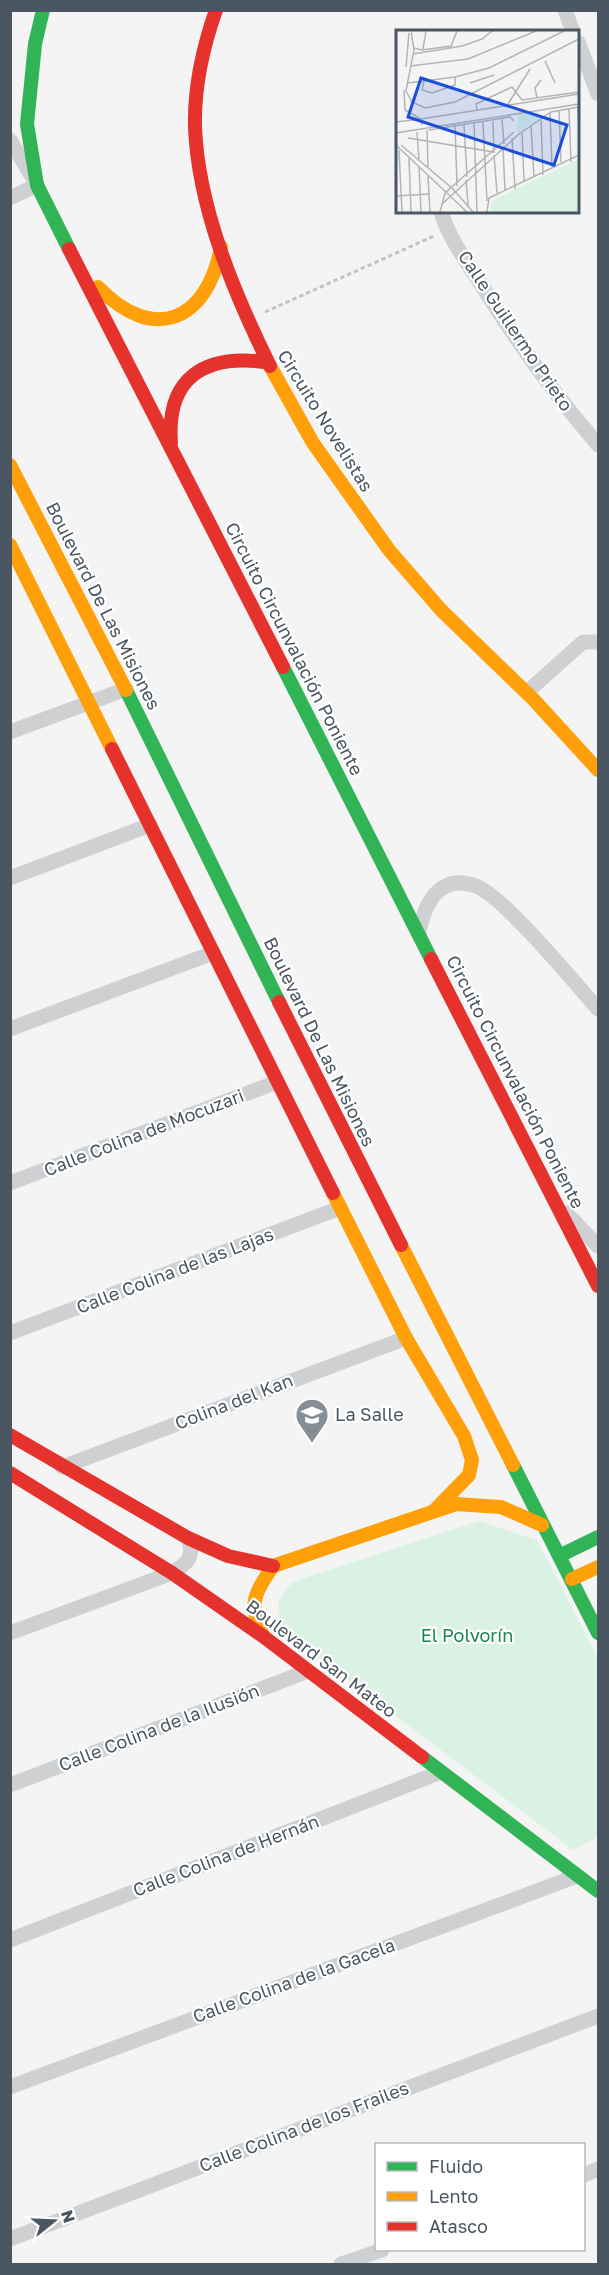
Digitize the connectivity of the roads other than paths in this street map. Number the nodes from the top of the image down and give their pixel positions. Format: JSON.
{"nodes":[{"id":1,"x":43,"y":10,"type":"edge"},
{"id":2,"x":216,"y":10,"type":"edge"},
{"id":3,"x":565,"y":10,"type":"edge"},
{"id":4,"x":572,"y":30,"type":"edge"},
{"id":5,"x":581,"y":57,"type":"edge"},
{"id":6,"x":598,"y":94,"type":"edge"},
{"id":7,"x":10,"y":140,"type":"edge"},
{"id":8,"x":38,"y":185,"type":"junction"},
{"id":9,"x":10,"y":198,"type":"edge"},
{"id":10,"x":441,"y":213,"type":"edge"},
{"id":11,"x":221,"y":247,"type":"junction"},
{"id":12,"x":85,"y":273,"type":"junction"},
{"id":13,"x":265,"y":362,"type":"junction"},
{"id":14,"x":598,"y":446,"type":"edge"},
{"id":15,"x":173,"y":452,"type":"junction"},
{"id":16,"x":10,"y":465,"type":"edge"},
{"id":17,"x":10,"y":545,"type":"edge"},
{"id":18,"x":17,"y":575,"type":"edge"},
{"id":19,"x":598,"y":642,"type":"edge"},
{"id":20,"x":126,"y":689,"type":"junction"},
{"id":21,"x":527,"y":692,"type":"junction"},
{"id":22,"x":90,"y":703,"type":"junction"},
{"id":23,"x":10,"y":732,"type":"edge"},
{"id":24,"x":598,"y":770,"type":"edge"},
{"id":25,"x":150,"y":825,"type":"junction"},
{"id":26,"x":10,"y":878,"type":"edge"},
{"id":27,"x":419,"y":932,"type":"junction"},
{"id":28,"x":213,"y":953,"type":"junction"},
{"id":29,"x":598,"y":1009,"type":"edge"},
{"id":30,"x":10,"y":1029,"type":"edge"},
{"id":31,"x":277,"y":1082,"type":"junction"},
{"id":32,"x":10,"y":1183,"type":"edge"},
{"id":33,"x":556,"y":1202,"type":"junction"},
{"id":34,"x":340,"y":1208,"type":"junction"},
{"id":35,"x":598,"y":1246,"type":"edge"},
{"id":36,"x":598,"y":1286,"type":"edge"},
{"id":37,"x":10,"y":1333,"type":"edge"},
{"id":38,"x":406,"y":1338,"type":"junction"},
{"id":39,"x":10,"y":1436,"type":"edge"},
{"id":40,"x":62,"y":1467,"type":"junction"},
{"id":41,"x":12,"y":1475,"type":"edge"},
{"id":42,"x":434,"y":1511,"type":"junction"},
{"id":43,"x":543,"y":1526,"type":"junction"},
{"id":44,"x":598,"y":1537,"type":"edge"},
{"id":45,"x":188,"y":1538,"type":"junction"},
{"id":46,"x":559,"y":1556,"type":"junction"},
{"id":47,"x":273,"y":1566,"type":"junction"},
{"id":48,"x":598,"y":1567,"type":"edge"},
{"id":49,"x":172,"y":1573,"type":"junction"},
{"id":50,"x":572,"y":1579,"type":"junction"},
{"id":51,"x":10,"y":1633,"type":"edge"},
{"id":52,"x":598,"y":1633,"type":"edge"},
{"id":53,"x":264,"y":1637,"type":"junction"},
{"id":54,"x":308,"y":1671,"type":"junction"},
{"id":55,"x":441,"y":1772,"type":"junction"},
{"id":56,"x":10,"y":1785,"type":"edge"},
{"id":57,"x":578,"y":1876,"type":"junction"},
{"id":58,"x":598,"y":1891,"type":"edge"},
{"id":59,"x":10,"y":1940,"type":"edge"},
{"id":60,"x":598,"y":2016,"type":"edge"},
{"id":61,"x":10,"y":2087,"type":"edge"},
{"id":62,"x":10,"y":2239,"type":"edge"},
{"id":63,"x":379,"y":2251,"type":"edge"},
{"id":64,"x":341,"y":2265,"type":"edge"}],
"edges":[{"from":1,"to":8,"type":"main road","name":"Circuito Circunvalación Poniente"},
{"from":2,"to":11,"type":"main road","name":"Circuito Novelistas"},
{"from":3,"to":4,"type":"street"},
{"from":5,"to":6,"type":"street"},
{"from":7,"to":8,"type":"street"},
{"from":8,"to":9,"type":"street"},
{"from":8,"to":12,"type":"main road","name":"Circuito Circunvalación Poniente"},
{"from":10,"to":14,"type":"street","name":"Calle Guillermo Prieto"},
{"from":11,"to":12,"type":"main road"},
{"from":11,"to":13,"type":"main road","name":"Circuito Novelistas"},
{"from":12,"to":15,"type":"main road","name":"Circuito Circunvalación Poniente"},
{"from":13,"to":15,"type":"main road"},
{"from":13,"to":21,"type":"main road","name":"Circuito Novelistas"},
{"from":15,"to":27,"type":"main road","name":"Circuito Circunvalación Poniente"},
{"from":16,"to":20,"type":"main road","name":"Boulevard De Las Misiones"},
{"from":17,"to":18,"type":"main road"},
{"from":18,"to":22,"type":"main road"},
{"from":19,"to":21,"type":"street"},
{"from":20,"to":22,"type":"street"},
{"from":20,"to":43,"type":"main road","name":"Boulevard De Las Misiones"},
{"from":21,"to":24,"type":"main road","name":"Circuito Novelistas"},
{"from":22,"to":23,"type":"street"},
{"from":22,"to":25,"type":"main road"},
{"from":25,"to":26,"type":"street"},
{"from":25,"to":28,"type":"main road"},
{"from":27,"to":29,"type":"street"},
{"from":27,"to":33,"type":"main road","name":"Circuito Circunvalación Poniente"},
{"from":28,"to":30,"type":"street"},
{"from":28,"to":31,"type":"main road"},
{"from":31,"to":32,"type":"street","name":"Calle Colina de Mocuzari"},
{"from":31,"to":34,"type":"main road"},
{"from":33,"to":35,"type":"street"},
{"from":33,"to":36,"type":"main road","name":"Circuito Circunvalación Poniente"},
{"from":34,"to":37,"type":"street","name":"Calle Colina de las Lajas"},
{"from":34,"to":38,"type":"main road"},
{"from":38,"to":40,"type":"street","name":"Colina del Kan"},
{"from":38,"to":42,"type":"main road"},
{"from":39,"to":40,"type":"main road"},
{"from":40,"to":45,"type":"main road"},
{"from":41,"to":49,"type":"main road","name":"Boulevard San Mateo"},
{"from":42,"to":43,"type":"main road"},
{"from":42,"to":47,"type":"main road"},
{"from":43,"to":46,"type":"main road","name":"Boulevard De Las Misiones"},
{"from":44,"to":46,"type":"main road"},
{"from":45,"to":47,"type":"main road"},
{"from":45,"to":49,"type":"street"},
{"from":46,"to":50,"type":"main road","name":"Boulevard De Las Misiones"},
{"from":47,"to":53,"type":"main road"},
{"from":48,"to":50,"type":"main road"},
{"from":49,"to":51,"type":"street"},
{"from":49,"to":53,"type":"main road","name":"Boulevard San Mateo"},
{"from":50,"to":52,"type":"main road","name":"Boulevard De Las Misiones"},
{"from":53,"to":54,"type":"main road","name":"Boulevard San Mateo"},
{"from":54,"to":55,"type":"main road","name":"Boulevard San Mateo"},
{"from":54,"to":56,"type":"street","name":"Calle Colina de la Ilusión"},
{"from":55,"to":57,"type":"main road","name":"Boulevard San Mateo"},
{"from":55,"to":59,"type":"street","name":"Calle Colina de Hernán"},
{"from":57,"to":58,"type":"main road","name":"Boulevard San Mateo"},
{"from":57,"to":61,"type":"street","name":"Calle Colina de la Gacela"},
{"from":60,"to":62,"type":"street","name":"Calle Colina de los Frailes"},
{"from":63,"to":64,"type":"street"}]}
